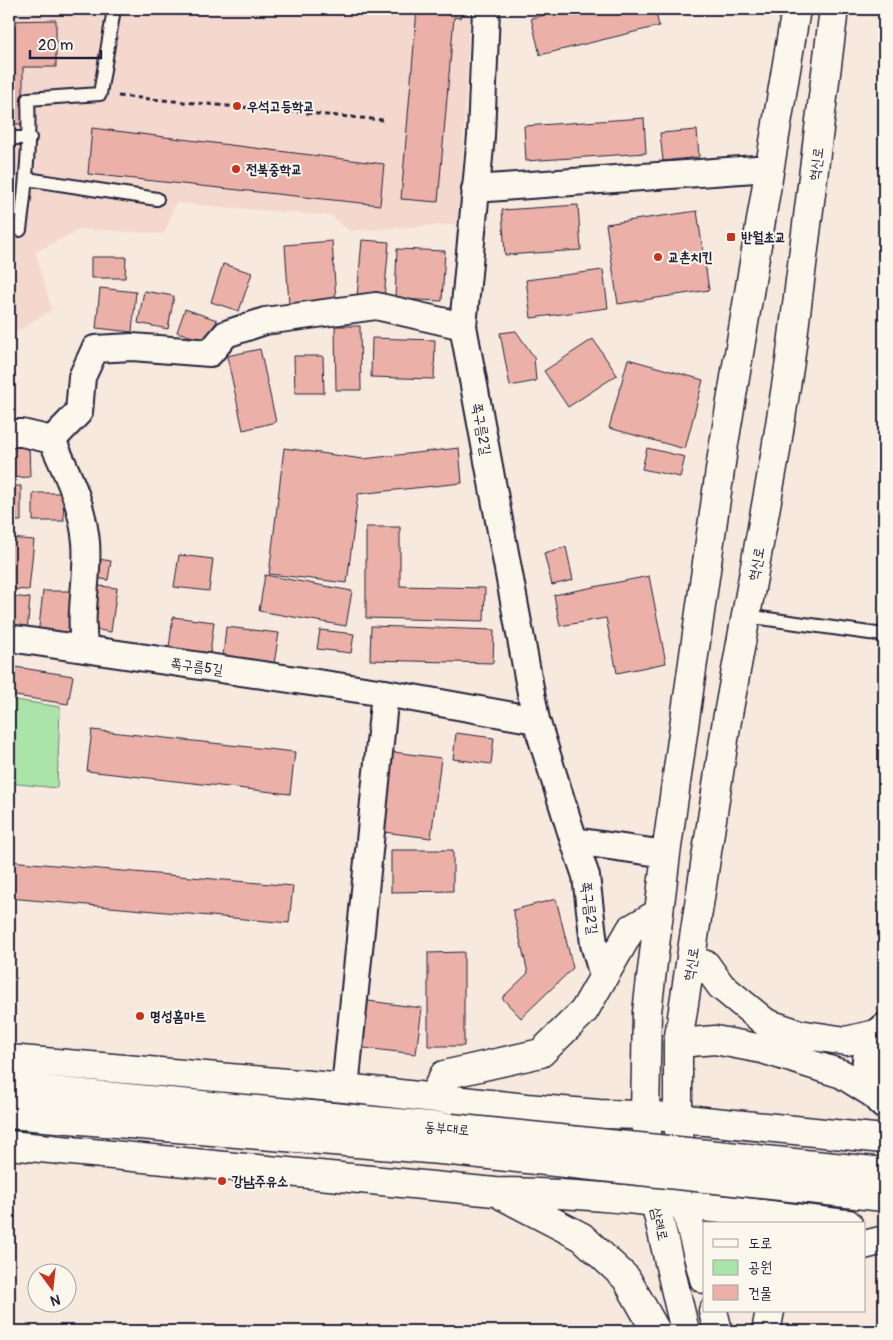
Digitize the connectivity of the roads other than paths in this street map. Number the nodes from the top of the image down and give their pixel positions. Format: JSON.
{"nodes":[{"id":1,"x":114,"y":9,"type":"edge"},
{"id":2,"x":486,"y":9,"type":"edge"},
{"id":3,"x":796,"y":9,"type":"edge"},
{"id":4,"x":834,"y":9,"type":"edge"},
{"id":5,"x":9,"y":138,"type":"edge"},
{"id":6,"x":30,"y":138,"type":"junction"},
{"id":7,"x":770,"y":168,"type":"junction"},
{"id":8,"x":27,"y":179,"type":"junction"},
{"id":9,"x":474,"y":189,"type":"junction"},
{"id":10,"x":157,"y":199,"type":"dead end"},
{"id":11,"x":20,"y":230,"type":"dead end"},
{"id":12,"x":463,"y":326,"type":"junction"},
{"id":13,"x":9,"y":433,"type":"edge"},
{"id":14,"x":52,"y":440,"type":"junction"},
{"id":15,"x":746,"y":616,"type":"junction"},
{"id":16,"x":884,"y":635,"type":"edge"},
{"id":17,"x":9,"y":638,"type":"edge"},
{"id":18,"x":85,"y":649,"type":"junction"},
{"id":19,"x":385,"y":694,"type":"junction"},
{"id":20,"x":536,"y":720,"type":"junction"},
{"id":21,"x":574,"y":841,"type":"junction"},
{"id":22,"x":666,"y":854,"type":"junction"},
{"id":23,"x":659,"y":913,"type":"junction"},
{"id":24,"x":692,"y":961,"type":"junction"},
{"id":25,"x":603,"y":976,"type":"junction"},
{"id":26,"x":880,"y":1031,"type":"edge"},
{"id":27,"x":678,"y":1043,"type":"junction"},
{"id":28,"x":9,"y":1059,"type":"edge"},
{"id":29,"x":9,"y":1087,"type":"edge"},
{"id":30,"x":345,"y":1088,"type":"junction"},
{"id":31,"x":433,"y":1097,"type":"junction"},
{"id":32,"x":879,"y":1100,"type":"edge"},
{"id":33,"x":526,"y":1108,"type":"junction"},
{"id":34,"x":9,"y":1114,"type":"edge"},
{"id":35,"x":645,"y":1115,"type":"junction"},
{"id":36,"x":678,"y":1118,"type":"junction"},
{"id":37,"x":884,"y":1139,"type":"edge"},
{"id":38,"x":451,"y":1140,"type":"junction"},
{"id":39,"x":9,"y":1144,"type":"edge"},
{"id":40,"x":884,"y":1172,"type":"edge"},
{"id":41,"x":495,"y":1192,"type":"junction"},
{"id":42,"x":529,"y":1192,"type":"junction"},
{"id":43,"x":884,"y":1197,"type":"edge"},
{"id":44,"x":655,"y":1202,"type":"junction"},
{"id":45,"x":685,"y":1206,"type":"junction"},
{"id":46,"x":830,"y":1222,"type":"edge"},
{"id":47,"x":866,"y":1226,"type":"edge"},
{"id":48,"x":884,"y":1228,"type":"edge"},
{"id":49,"x":884,"y":1240,"type":"edge"},
{"id":50,"x":866,"y":1244,"type":"edge"},
{"id":51,"x":703,"y":1275,"type":"edge"},
{"id":52,"x":713,"y":1312,"type":"edge"},
{"id":53,"x":770,"y":1312,"type":"edge"},
{"id":54,"x":651,"y":1329,"type":"edge"},
{"id":55,"x":685,"y":1331,"type":"edge"},
{"id":56,"x":718,"y":1331,"type":"edge"},
{"id":57,"x":766,"y":1331,"type":"edge"}],
"edges":[{"from":1,"to":6,"type":"lane"},
{"from":2,"to":9,"type":"street","name":"쪽구름2길"},
{"from":3,"to":7,"type":"main road"},
{"from":4,"to":15,"type":"main road","name":"혁신로"},
{"from":5,"to":6,"type":"lane"},
{"from":6,"to":8,"type":"lane"},
{"from":7,"to":9,"type":"street"},
{"from":7,"to":22,"type":"main road"},
{"from":8,"to":10,"type":"lane"},
{"from":8,"to":11,"type":"lane"},
{"from":9,"to":12,"type":"street","name":"쪽구름2길"},
{"from":12,"to":14,"type":"street"},
{"from":12,"to":20,"type":"street","name":"쪽구름2길"},
{"from":13,"to":14,"type":"street"},
{"from":14,"to":18,"type":"street"},
{"from":15,"to":16,"type":"lane"},
{"from":15,"to":24,"type":"main road","name":"혁신로"},
{"from":17,"to":18,"type":"street","name":"쪽구름5길"},
{"from":18,"to":19,"type":"street","name":"쪽구름5길"},
{"from":19,"to":20,"type":"street","name":"쪽구름5길"},
{"from":19,"to":30,"type":"street"},
{"from":20,"to":21,"type":"street","name":"쪽구름2길"},
{"from":21,"to":22,"type":"street"},
{"from":21,"to":25,"type":"street","name":"쪽구름2길"},
{"from":22,"to":23,"type":"main road"},
{"from":23,"to":25,"type":"main road"},
{"from":23,"to":35,"type":"main road"},
{"from":24,"to":26,"type":"main road"},
{"from":24,"to":27,"type":"main road","name":"혁신로"},
{"from":25,"to":31,"type":"main road"},
{"from":26,"to":32,"type":"street"},
{"from":27,"to":32,"type":"main road"},
{"from":27,"to":36,"type":"main road","name":"혁신로"},
{"from":28,"to":30,"type":"main road"},
{"from":29,"to":38,"type":"main road","name":"동부대로"},
{"from":30,"to":31,"type":"main road"},
{"from":31,"to":33,"type":"main road"},
{"from":33,"to":35,"type":"main road"},
{"from":33,"to":42,"type":"main road"},
{"from":34,"to":38,"type":"main road","name":"동부대로"},
{"from":35,"to":36,"type":"main road"},
{"from":35,"to":44,"type":"main road","name":"삼례로"},
{"from":36,"to":37,"type":"main road"},
{"from":36,"to":45,"type":"main road","name":"삼례로"},
{"from":38,"to":40,"type":"main road","name":"동부대로","bridge":true},
{"from":38,"to":43,"type":"main road","name":"동부대로","bridge":true},
{"from":39,"to":41,"type":"main road"},
{"from":41,"to":42,"type":"main road"},
{"from":41,"to":54,"type":"main road"},
{"from":42,"to":44,"type":"main road"},
{"from":44,"to":45,"type":"main road"},
{"from":44,"to":55,"type":"main road","name":"삼례로"},
{"from":45,"to":46,"type":"main road"},
{"from":45,"to":51,"type":"main road","name":"삼례로"},
{"from":47,"to":48,"type":"main road"},
{"from":49,"to":50,"type":"main road"},
{"from":52,"to":56,"type":"main road"},
{"from":53,"to":57,"type":"main road"}]}
